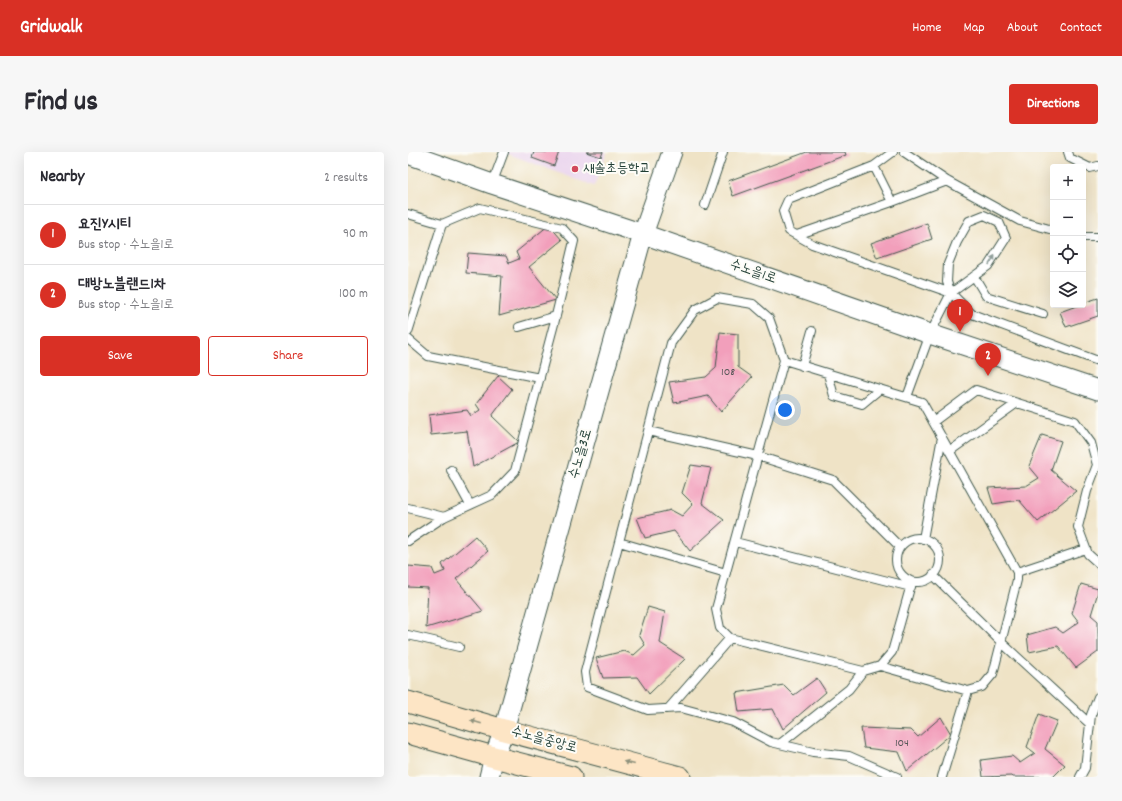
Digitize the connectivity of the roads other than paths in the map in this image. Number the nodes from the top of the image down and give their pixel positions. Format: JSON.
{"nodes":[{"id":1,"x":504,"y":152,"type":"edge"},
{"id":2,"x":672,"y":152,"type":"edge"},
{"id":3,"x":723,"y":152,"type":"edge"},
{"id":4,"x":893,"y":152,"type":"edge"},
{"id":5,"x":904,"y":152,"type":"edge"},
{"id":6,"x":1068,"y":152,"type":"edge"},
{"id":7,"x":409,"y":155,"type":"edge"},
{"id":8,"x":874,"y":166,"type":"junction"},
{"id":9,"x":1098,"y":166,"type":"edge"},
{"id":10,"x":947,"y":181,"type":"junction"},
{"id":11,"x":492,"y":184,"type":"junction"},
{"id":12,"x":892,"y":202,"type":"junction"},
{"id":13,"x":705,"y":205,"type":"dead end"},
{"id":14,"x":408,"y":214,"type":"edge"},
{"id":15,"x":442,"y":224,"type":"junction"},
{"id":16,"x":1050,"y":229,"type":"edge"},
{"id":17,"x":643,"y":234,"type":"junction"},
{"id":18,"x":797,"y":235,"type":"junction"},
{"id":19,"x":1086,"y":237,"type":"edge"},
{"id":20,"x":1098,"y":237,"type":"edge"},
{"id":21,"x":974,"y":276,"type":"junction"},
{"id":22,"x":951,"y":293,"type":"junction"},
{"id":23,"x":1043,"y":314,"type":"dead end"},
{"id":24,"x":556,"y":316,"type":"junction"},
{"id":25,"x":519,"y":327,"type":"dead end"},
{"id":26,"x":812,"y":331,"type":"dead end"},
{"id":27,"x":408,"y":332,"type":"edge"},
{"id":28,"x":930,"y":334,"type":"junction"},
{"id":29,"x":408,"y":339,"type":"edge"},
{"id":30,"x":784,"y":360,"type":"junction"},
{"id":31,"x":1098,"y":361,"type":"edge"},
{"id":32,"x":802,"y":366,"type":"junction"},
{"id":33,"x":828,"y":374,"type":"junction"},
{"id":34,"x":540,"y":378,"type":"junction"},
{"id":35,"x":880,"y":389,"type":"junction"},
{"id":36,"x":1098,"y":390,"type":"edge"},
{"id":37,"x":907,"y":397,"type":"junction"},
{"id":38,"x":1017,"y":402,"type":"junction"},
{"id":39,"x":933,"y":422,"type":"junction"},
{"id":40,"x":648,"y":431,"type":"junction"},
{"id":41,"x":942,"y":436,"type":"junction"},
{"id":42,"x":950,"y":451,"type":"junction"},
{"id":43,"x":758,"y":456,"type":"junction"},
{"id":44,"x":451,"y":470,"type":"dead end"},
{"id":45,"x":470,"y":505,"type":"junction"},
{"id":46,"x":408,"y":508,"type":"edge"},
{"id":47,"x":444,"y":517,"type":"junction"},
{"id":48,"x":923,"y":539,"type":"junction"},
{"id":49,"x":408,"y":541,"type":"edge"},
{"id":50,"x":619,"y":542,"type":"junction"},
{"id":51,"x":734,"y":542,"type":"junction"},
{"id":52,"x":900,"y":547,"type":"junction"},
{"id":53,"x":1086,"y":549,"type":"junction"},
{"id":54,"x":1098,"y":564,"type":"edge"},
{"id":55,"x":1017,"y":572,"type":"junction"},
{"id":56,"x":726,"y":573,"type":"junction"},
{"id":57,"x":933,"y":575,"type":"junction"},
{"id":58,"x":911,"y":584,"type":"junction"},
{"id":59,"x":408,"y":635,"type":"edge"},
{"id":60,"x":730,"y":638,"type":"junction"},
{"id":61,"x":1001,"y":642,"type":"junction"},
{"id":62,"x":460,"y":647,"type":"dead end"},
{"id":63,"x":880,"y":666,"type":"junction"},
{"id":64,"x":863,"y":671,"type":"junction"},
{"id":65,"x":968,"y":691,"type":"junction"},
{"id":66,"x":1098,"y":697,"type":"edge"},
{"id":67,"x":408,"y":702,"type":"edge"},
{"id":68,"x":668,"y":709,"type":"junction"},
{"id":69,"x":1090,"y":724,"type":"junction"},
{"id":70,"x":504,"y":730,"type":"junction"},
{"id":71,"x":408,"y":733,"type":"edge"},
{"id":72,"x":780,"y":744,"type":"junction"},
{"id":73,"x":491,"y":767,"type":"edge"},
{"id":74,"x":571,"y":777,"type":"edge"},
{"id":75,"x":680,"y":777,"type":"edge"},
{"id":76,"x":897,"y":777,"type":"edge"},
{"id":77,"x":942,"y":777,"type":"edge"},
{"id":78,"x":1080,"y":777,"type":"edge"}],
"edges":[{"from":1,"to":11,"type":"lane"},
{"from":2,"to":17,"type":"street","name":"수노을3로"},
{"from":3,"to":13,"type":"lane"},
{"from":4,"to":8,"type":"lane"},
{"from":5,"to":10,"type":"lane"},
{"from":6,"to":9,"type":"lane"},
{"from":7,"to":11,"type":"street","name":"수노을1로"},
{"from":8,"to":12,"type":"lane"},
{"from":8,"to":18,"type":"lane"},
{"from":10,"to":12,"type":"lane"},
{"from":10,"to":16,"type":"lane"},
{"from":11,"to":17,"type":"street","name":"수노을1로"},
{"from":12,"to":18,"type":"lane"},
{"from":14,"to":15,"type":"lane"},
{"from":15,"to":24,"type":"lane"},
{"from":15,"to":27,"type":"lane"},
{"from":17,"to":28,"type":"street","name":"수노을1로"},
{"from":17,"to":70,"type":"street","name":"수노을3로"},
{"from":18,"to":22,"type":"lane"},
{"from":19,"to":20,"type":"lane"},
{"from":21,"to":22,"type":"lane"},
{"from":21,"to":22,"type":"lane","one_way":true},
{"from":21,"to":23,"type":"lane"},
{"from":22,"to":28,"type":"lane"},
{"from":22,"to":31,"type":"lane"},
{"from":24,"to":25,"type":"lane"},
{"from":24,"to":34,"type":"lane"},
{"from":26,"to":32,"type":"lane"},
{"from":28,"to":36,"type":"street","name":"수노을1로"},
{"from":28,"to":37,"type":"lane"},
{"from":29,"to":34,"type":"lane"},
{"from":30,"to":32,"type":"lane"},
{"from":30,"to":40,"type":"lane"},
{"from":30,"to":43,"type":"lane"},
{"from":32,"to":33,"type":"lane"},
{"from":33,"to":35,"type":"lane"},
{"from":33,"to":35,"type":"lane"},
{"from":34,"to":45,"type":"lane"},
{"from":35,"to":37,"type":"lane"},
{"from":37,"to":39,"type":"lane"},
{"from":38,"to":39,"type":"lane"},
{"from":38,"to":42,"type":"lane"},
{"from":38,"to":53,"type":"lane"},
{"from":39,"to":41,"type":"lane"},
{"from":40,"to":43,"type":"lane"},
{"from":40,"to":50,"type":"lane"},
{"from":41,"to":42,"type":"lane"},
{"from":41,"to":48,"type":"lane"},
{"from":42,"to":55,"type":"lane"},
{"from":43,"to":51,"type":"lane"},
{"from":43,"to":52,"type":"lane"},
{"from":44,"to":45,"type":"lane"},
{"from":45,"to":47,"type":"lane"},
{"from":46,"to":47,"type":"lane"},
{"from":47,"to":49,"type":"lane"},
{"from":48,"to":52,"type":"lane"},
{"from":48,"to":57,"type":"lane"},
{"from":50,"to":56,"type":"lane"},
{"from":50,"to":68,"type":"lane"},
{"from":51,"to":56,"type":"lane"},
{"from":51,"to":58,"type":"lane"},
{"from":52,"to":58,"type":"lane"},
{"from":53,"to":54,"type":"lane"},
{"from":53,"to":55,"type":"lane"},
{"from":55,"to":61,"type":"lane"},
{"from":56,"to":60,"type":"lane"},
{"from":57,"to":58,"type":"lane"},
{"from":57,"to":61,"type":"lane"},
{"from":58,"to":63,"type":"lane"},
{"from":59,"to":62,"type":"lane"},
{"from":60,"to":64,"type":"lane"},
{"from":60,"to":68,"type":"lane"},
{"from":61,"to":65,"type":"lane"},
{"from":61,"to":69,"type":"lane"},
{"from":63,"to":64,"type":"lane"},
{"from":63,"to":65,"type":"lane"},
{"from":64,"to":72,"type":"lane"},
{"from":65,"to":77,"type":"lane"},
{"from":66,"to":69,"type":"lane"},
{"from":70,"to":67,"type":"main road","name":"수노을중앙로","one_way":true},
{"from":68,"to":72,"type":"lane"},
{"from":69,"to":78,"type":"lane"},
{"from":70,"to":73,"type":"street","name":"수노을3로"},
{"from":75,"to":70,"type":"main road","name":"수노을중앙로","one_way":true},
{"from":71,"to":73,"type":"main road","name":"수노을중앙로"},
{"from":72,"to":76,"type":"lane"},
{"from":73,"to":74,"type":"main road","name":"수노을중앙로"}]}
